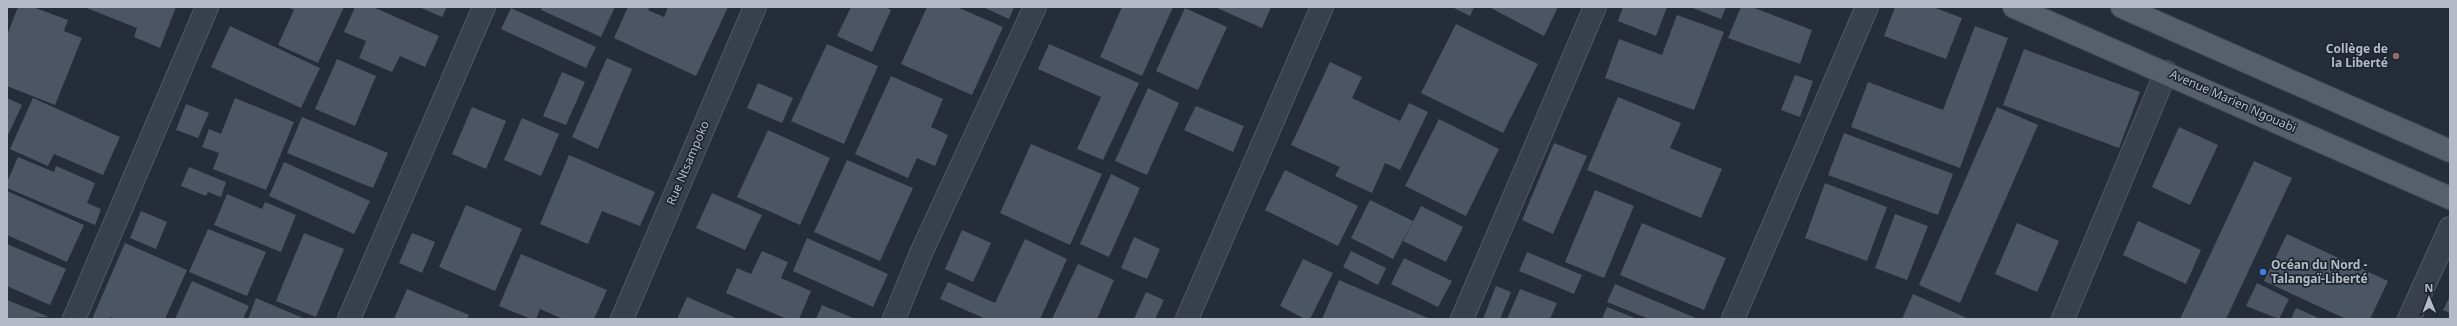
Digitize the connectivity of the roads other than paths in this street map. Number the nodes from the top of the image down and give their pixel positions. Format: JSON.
{"nodes":[{"id":1,"x":207,"y":7,"type":"edge"},
{"id":2,"x":484,"y":7,"type":"edge"},
{"id":3,"x":755,"y":7,"type":"edge"},
{"id":4,"x":1035,"y":7,"type":"edge"},
{"id":5,"x":1322,"y":7,"type":"edge"},
{"id":6,"x":1595,"y":7,"type":"edge"},
{"id":7,"x":1867,"y":7,"type":"edge"},
{"id":8,"x":2014,"y":7,"type":"edge"},
{"id":9,"x":2122,"y":7,"type":"edge"},
{"id":10,"x":2166,"y":72,"type":"junction"},
{"id":11,"x":2450,"y":151,"type":"edge"},
{"id":12,"x":2450,"y":198,"type":"edge"},
{"id":13,"x":2450,"y":228,"type":"edge"},
{"id":14,"x":74,"y":319,"type":"edge"},
{"id":15,"x":349,"y":319,"type":"edge"},
{"id":16,"x":622,"y":319,"type":"edge"},
{"id":17,"x":894,"y":319,"type":"edge"},
{"id":18,"x":1187,"y":319,"type":"edge"},
{"id":19,"x":1462,"y":319,"type":"edge"},
{"id":20,"x":1733,"y":319,"type":"edge"},
{"id":21,"x":2063,"y":319,"type":"edge"},
{"id":22,"x":2408,"y":319,"type":"edge"}],
"edges":[{"from":1,"to":14,"type":"street"},
{"from":2,"to":15,"type":"street"},
{"from":3,"to":16,"type":"street","name":"Rue Ntsampoko"},
{"from":4,"to":17,"type":"street"},
{"from":5,"to":18,"type":"street"},
{"from":6,"to":19,"type":"street"},
{"from":7,"to":20,"type":"street"},
{"from":8,"to":10,"type":"main road","name":"Avenue Marien Ngouabi"},
{"from":9,"to":11,"type":"main road"},
{"from":10,"to":12,"type":"main road","name":"Avenue Marien Ngouabi"},
{"from":10,"to":21,"type":"street"},
{"from":13,"to":22,"type":"street"}]}
